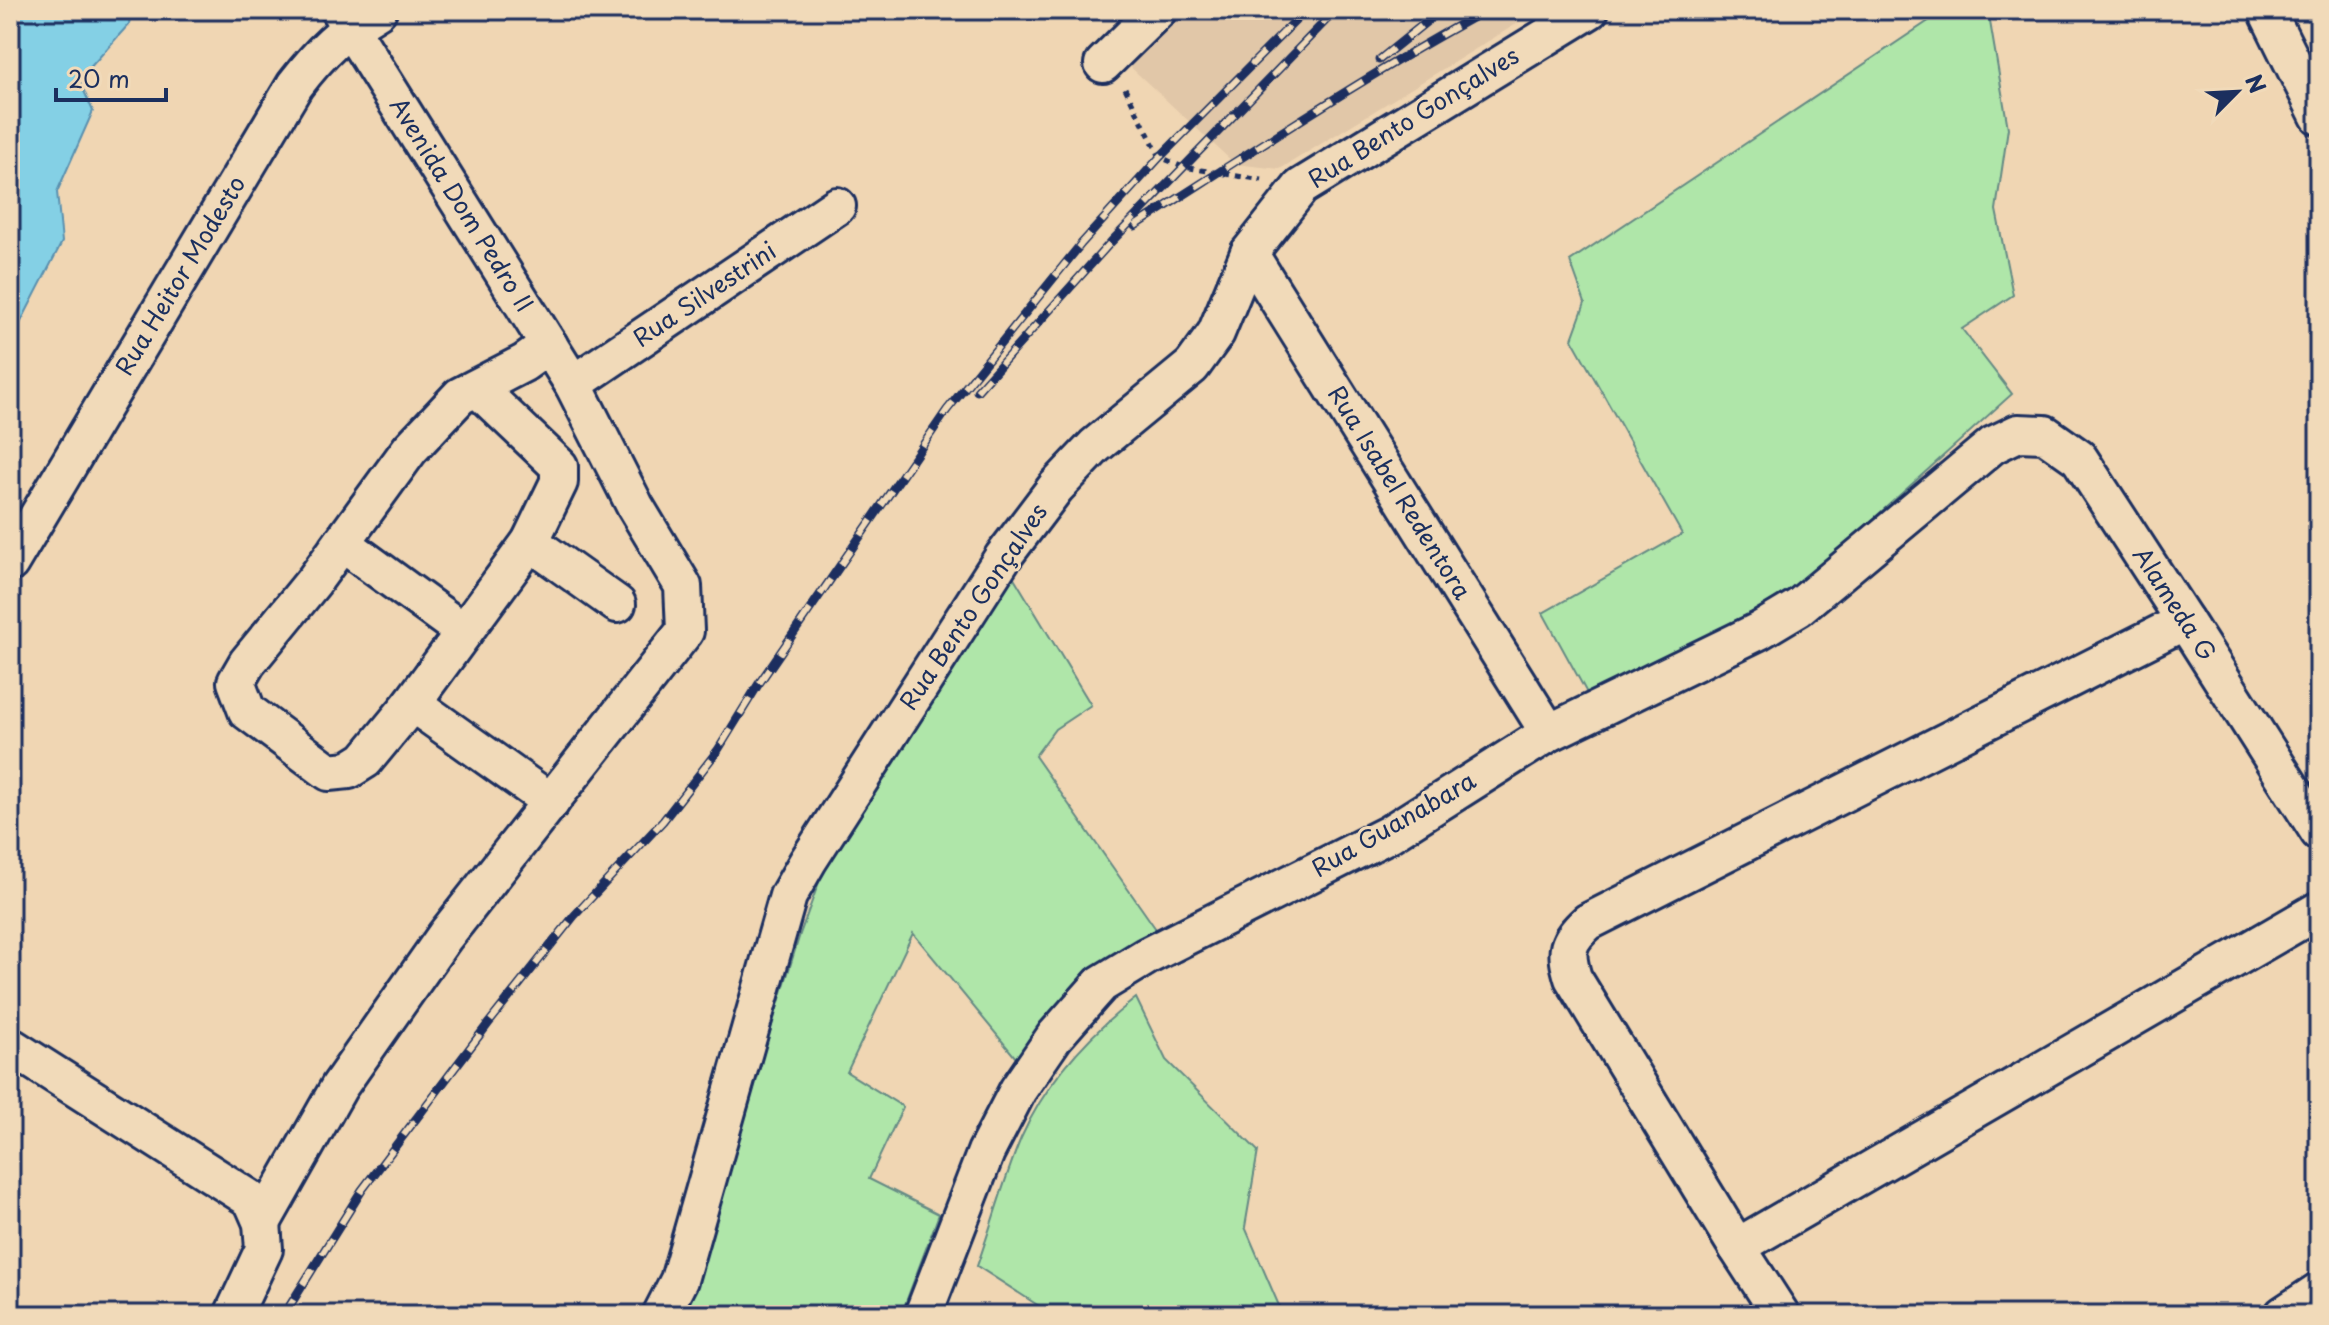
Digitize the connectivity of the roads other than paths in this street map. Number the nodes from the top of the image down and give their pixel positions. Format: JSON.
{"nodes":[{"id":1,"x":1158,"y":10,"type":"edge"},
{"id":2,"x":1590,"y":10,"type":"edge"},
{"id":3,"x":2269,"y":10,"type":"edge"},
{"id":4,"x":355,"y":16,"type":"edge"},
{"id":5,"x":1103,"y":64,"type":"road end"},
{"id":6,"x":2314,"y":108,"type":"edge"},
{"id":7,"x":837,"y":206,"type":"dead end"},
{"id":8,"x":1249,"y":253,"type":"junction"},
{"id":9,"x":549,"y":345,"type":"junction"},
{"id":10,"x":573,"y":384,"type":"junction"},
{"id":11,"x":477,"y":388,"type":"junction"},
{"id":12,"x":1993,"y":445,"type":"joint"},
{"id":13,"x":530,"y":542,"type":"junction"},
{"id":14,"x":342,"y":543,"type":"junction"},
{"id":15,"x":10,"y":563,"type":"edge"},
{"id":16,"x":617,"y":604,"type":"dead end"},
{"id":17,"x":2185,"y":621,"type":"junction"},
{"id":18,"x":464,"y":632,"type":"junction"},
{"id":19,"x":412,"y":703,"type":"junction"},
{"id":20,"x":1549,"y":733,"type":"junction"},
{"id":21,"x":551,"y":802,"type":"junction"},
{"id":22,"x":2319,"y":832,"type":"edge"},
{"id":23,"x":2319,"y":910,"type":"edge"},
{"id":24,"x":10,"y":1046,"type":"edge"},
{"id":25,"x":262,"y":1223,"type":"junction"},
{"id":26,"x":1737,"y":1247,"type":"junction"},
{"id":27,"x":2319,"y":1291,"type":"edge"},
{"id":28,"x":233,"y":1315,"type":"edge"},
{"id":29,"x":661,"y":1315,"type":"edge"},
{"id":30,"x":923,"y":1315,"type":"edge"},
{"id":31,"x":1781,"y":1315,"type":"edge"},
{"id":32,"x":2283,"y":1315,"type":"edge"}],
"edges":[{"from":1,"to":5,"type":"street"},
{"from":2,"to":8,"type":"street","name":"Rua Bento Gonçalves"},
{"from":3,"to":6,"type":"street"},
{"from":4,"to":9,"type":"street","name":"Avenida Dom Pedro II"},
{"from":4,"to":15,"type":"street","name":"Rua Heitor Modesto"},
{"from":7,"to":10,"type":"street","name":"Rua Silvestrini"},
{"from":8,"to":20,"type":"street","name":"Rua Isabel Redentora"},
{"from":8,"to":29,"type":"street","name":"Rua Bento Gonçalves"},
{"from":9,"to":10,"type":"street","name":"Avenida Dom Pedro II"},
{"from":9,"to":11,"type":"street"},
{"from":10,"to":21,"type":"street","name":"Avenida Dom Pedro II"},
{"from":11,"to":13,"type":"street"},
{"from":11,"to":14,"type":"street"},
{"from":12,"to":17,"type":"street","name":"Alameda G"},
{"from":12,"to":20,"type":"street","name":"Rua Guanabara"},
{"from":13,"to":16,"type":"street"},
{"from":13,"to":18,"type":"street"},
{"from":14,"to":18,"type":"street"},
{"from":14,"to":19,"type":"street"},
{"from":17,"to":22,"type":"street","name":"Alameda G"},
{"from":17,"to":26,"type":"street"},
{"from":18,"to":19,"type":"street"},
{"from":19,"to":21,"type":"street"},
{"from":20,"to":30,"type":"street","name":"Rua Guanabara"},
{"from":21,"to":25,"type":"street","name":"Avenida Dom Pedro II"},
{"from":23,"to":26,"type":"street"},
{"from":24,"to":25,"type":"street"},
{"from":25,"to":28,"type":"street"},
{"from":26,"to":31,"type":"street"},
{"from":27,"to":32,"type":"street"}]}
